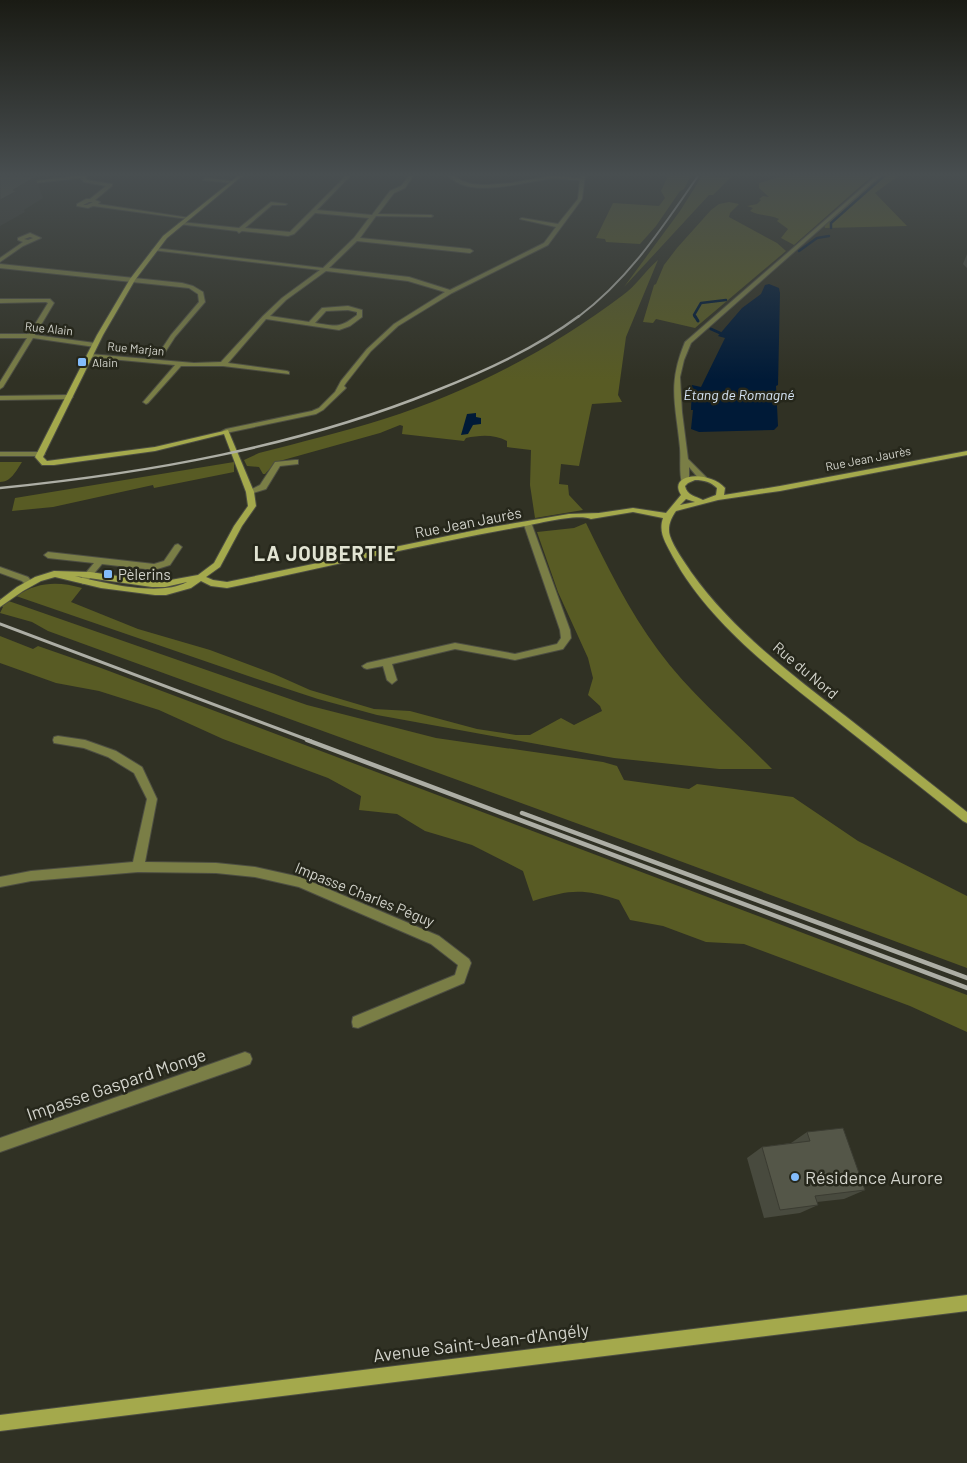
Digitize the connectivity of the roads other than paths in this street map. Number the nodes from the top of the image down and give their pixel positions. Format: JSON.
{"nodes":[{"id":1,"x":24,"y":244,"type":"edge"},
{"id":2,"x":159,"y":244,"type":"edge"},
{"id":3,"x":351,"y":244,"type":"edge"},
{"id":4,"x":406,"y":244,"type":"edge"},
{"id":5,"x":544,"y":244,"type":"edge"},
{"id":6,"x":800,"y":244,"type":"edge"},
{"id":7,"x":155,"y":250,"type":"junction"},
{"id":8,"x":470,"y":251,"type":"dead end"},
{"id":9,"x":0,"y":260,"type":"edge"},
{"id":10,"x":0,"y":266,"type":"edge"},
{"id":11,"x":325,"y":270,"type":"junction"},
{"id":12,"x":132,"y":280,"type":"junction"},
{"id":13,"x":450,"y":292,"type":"junction"},
{"id":14,"x":0,"y":301,"type":"edge"},
{"id":15,"x":264,"y":317,"type":"junction"},
{"id":16,"x":311,"y":323,"type":"junction"},
{"id":17,"x":0,"y":336,"type":"edge"},
{"id":18,"x":32,"y":336,"type":"junction"},
{"id":19,"x":95,"y":345,"type":"junction"},
{"id":20,"x":162,"y":353,"type":"dead end"},
{"id":21,"x":90,"y":356,"type":"junction"},
{"id":22,"x":180,"y":364,"type":"junction"},
{"id":23,"x":223,"y":364,"type":"junction"},
{"id":24,"x":287,"y":373,"type":"dead end"},
{"id":25,"x":0,"y":387,"type":"edge"},
{"id":26,"x":70,"y":397,"type":"junction"},
{"id":27,"x":0,"y":398,"type":"edge"},
{"id":28,"x":146,"y":402,"type":"dead end"},
{"id":29,"x":226,"y":431,"type":"junction"},
{"id":30,"x":967,"y":453,"type":"edge"},
{"id":31,"x":0,"y":454,"type":"edge"},
{"id":32,"x":40,"y":457,"type":"junction"},
{"id":33,"x":687,"y":461,"type":"junction"},
{"id":34,"x":295,"y":462,"type":"dead end"},
{"id":35,"x":703,"y":478,"type":"junction"},
{"id":36,"x":685,"y":481,"type":"junction"},
{"id":37,"x":721,"y":488,"type":"junction"},
{"id":38,"x":250,"y":492,"type":"junction"},
{"id":39,"x":745,"y":493,"type":"junction"},
{"id":40,"x":685,"y":495,"type":"junction"},
{"id":41,"x":718,"y":498,"type":"junction"},
{"id":42,"x":700,"y":501,"type":"junction"},
{"id":43,"x":670,"y":512,"type":"junction"},
{"id":44,"x":528,"y":525,"type":"junction"},
{"id":45,"x":178,"y":547,"type":"dead end"},
{"id":46,"x":48,"y":555,"type":"dead end"},
{"id":47,"x":100,"y":561,"type":"junction"},
{"id":48,"x":0,"y":570,"type":"edge"},
{"id":49,"x":200,"y":577,"type":"junction"},
{"id":50,"x":86,"y":578,"type":"junction"},
{"id":51,"x":29,"y":583,"type":"junction"},
{"id":52,"x":0,"y":604,"type":"edge"},
{"id":53,"x":387,"y":662,"type":"junction"},
{"id":54,"x":367,"y":666,"type":"dead end"},
{"id":55,"x":392,"y":680,"type":"dead end"},
{"id":56,"x":58,"y":740,"type":"dead end"},
{"id":57,"x":967,"y":818,"type":"edge"},
{"id":58,"x":138,"y":867,"type":"junction"},
{"id":59,"x":0,"y":882,"type":"edge"},
{"id":60,"x":358,"y":1022,"type":"dead end"},
{"id":61,"x":245,"y":1059,"type":"dead end"},
{"id":62,"x":0,"y":1145,"type":"edge"},
{"id":63,"x":967,"y":1303,"type":"edge"},
{"id":64,"x":0,"y":1422,"type":"edge"}],
"edges":[{"from":1,"to":9,"type":"street"},
{"from":2,"to":7,"type":"street"},
{"from":3,"to":11,"type":"street"},
{"from":4,"to":8,"type":"street"},
{"from":5,"to":13,"type":"street"},
{"from":6,"to":33,"type":"street"},
{"from":7,"to":11,"type":"street"},
{"from":7,"to":12,"type":"street"},
{"from":10,"to":12,"type":"street"},
{"from":11,"to":13,"type":"street"},
{"from":11,"to":15,"type":"street"},
{"from":12,"to":19,"type":"street"},
{"from":12,"to":20,"type":"street"},
{"from":13,"to":29,"type":"street"},
{"from":14,"to":18,"type":"street"},
{"from":15,"to":16,"type":"street"},
{"from":15,"to":23,"type":"street"},
{"from":16,"to":16,"type":"street"},
{"from":17,"to":18,"type":"street","name":"Rue Alain"},
{"from":18,"to":19,"type":"street","name":"Rue Alain"},
{"from":18,"to":25,"type":"street"},
{"from":19,"to":21,"type":"street"},
{"from":21,"to":22,"type":"street","name":"Rue Marjan"},
{"from":21,"to":26,"type":"street"},
{"from":22,"to":23,"type":"street","name":"Rue Marjan"},
{"from":22,"to":28,"type":"street","name":"Rue Marjan"},
{"from":23,"to":24,"type":"street","name":"Rue Marjan"},
{"from":26,"to":27,"type":"street"},
{"from":26,"to":32,"type":"street"},
{"from":29,"to":32,"type":"street"},
{"from":29,"to":38,"type":"street"},
{"from":30,"to":39,"type":"street","name":"Rue Jean Jaurès"},
{"from":31,"to":32,"type":"street"},
{"from":33,"to":35,"type":"street"},
{"from":33,"to":36,"type":"street"},
{"from":34,"to":38,"type":"street"},
{"from":35,"to":36,"type":"street"},
{"from":35,"to":37,"type":"street","name":"Rue Jean Jaurès"},
{"from":36,"to":40,"type":"street"},
{"from":37,"to":39,"type":"street","name":"Rue Jean Jaurès"},
{"from":37,"to":41,"type":"street"},
{"from":38,"to":49,"type":"street"},
{"from":39,"to":41,"type":"street","name":"Rue Jean Jaurès"},
{"from":40,"to":42,"type":"street"},
{"from":40,"to":43,"type":"street"},
{"from":41,"to":42,"type":"street","name":"Rue Jean Jaurès"},
{"from":42,"to":43,"type":"street","name":"Rue Jean Jaurès"},
{"from":43,"to":44,"type":"street","name":"Rue Jean Jaurès"},
{"from":43,"to":57,"type":"street","name":"Rue du Nord"},
{"from":44,"to":49,"type":"street","name":"Rue Jean Jaurès"},
{"from":44,"to":53,"type":"street"},
{"from":45,"to":47,"type":"street"},
{"from":46,"to":47,"type":"street"},
{"from":47,"to":50,"type":"street"},
{"from":48,"to":51,"type":"street"},
{"from":49,"to":50,"type":"street"},
{"from":50,"to":51,"type":"street"},
{"from":51,"to":52,"type":"street"},
{"from":53,"to":54,"type":"street"},
{"from":53,"to":55,"type":"street"},
{"from":56,"to":58,"type":"street"},
{"from":58,"to":59,"type":"street","name":"Impasse Charles Péguy"},
{"from":58,"to":60,"type":"street","name":"Impasse Charles Péguy"},
{"from":61,"to":62,"type":"street","name":"Impasse Gaspard Monge"},
{"from":63,"to":64,"type":"street","name":"Avenue Saint-Jean-d'Angély"}]}
